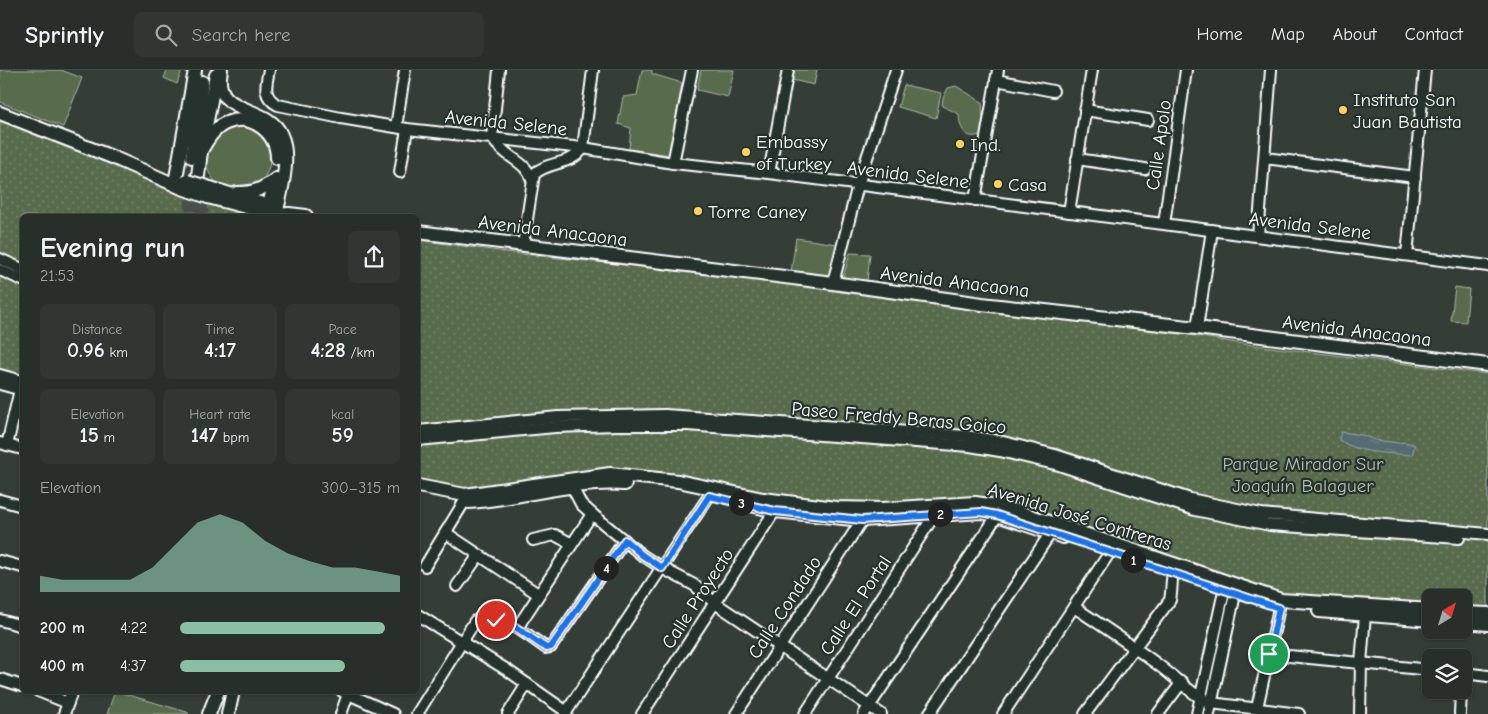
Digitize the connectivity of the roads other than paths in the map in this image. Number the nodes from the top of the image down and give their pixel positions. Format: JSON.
{"nodes":[{"id":1,"x":195,"y":70,"type":"edge"},
{"id":2,"x":203,"y":70,"type":"edge"},
{"id":3,"x":217,"y":70,"type":"edge"},
{"id":4,"x":221,"y":70,"type":"edge"},
{"id":5,"x":269,"y":70,"type":"edge"},
{"id":6,"x":405,"y":70,"type":"edge"},
{"id":7,"x":499,"y":70,"type":"edge"},
{"id":8,"x":593,"y":70,"type":"edge"},
{"id":9,"x":692,"y":70,"type":"edge"},
{"id":10,"x":788,"y":70,"type":"edge"},
{"id":11,"x":896,"y":70,"type":"edge"},
{"id":12,"x":1092,"y":70,"type":"edge"},
{"id":13,"x":1186,"y":70,"type":"edge"},
{"id":14,"x":1271,"y":70,"type":"edge"},
{"id":15,"x":1425,"y":70,"type":"edge"},
{"id":16,"x":997,"y":75,"type":"edge"},
{"id":17,"x":1054,"y":91,"type":"dead end"},
{"id":18,"x":1085,"y":110,"type":"junction"},
{"id":19,"x":0,"y":113,"type":"edge"},
{"id":20,"x":1148,"y":120,"type":"dead end"},
{"id":21,"x":402,"y":128,"type":"junction"},
{"id":22,"x":492,"y":138,"type":"junction"},
{"id":23,"x":583,"y":148,"type":"junction"},
{"id":24,"x":201,"y":151,"type":"junction"},
{"id":25,"x":1265,"y":158,"type":"junction"},
{"id":26,"x":1077,"y":160,"type":"junction"},
{"id":27,"x":673,"y":163,"type":"junction"},
{"id":28,"x":1145,"y":169,"type":"dead end"},
{"id":29,"x":400,"y":172,"type":"dead end"},
{"id":30,"x":769,"y":173,"type":"junction"},
{"id":31,"x":1415,"y":176,"type":"junction"},
{"id":32,"x":276,"y":179,"type":"junction"},
{"id":33,"x":532,"y":180,"type":"junction"},
{"id":34,"x":185,"y":181,"type":"junction"},
{"id":35,"x":858,"y":185,"type":"junction"},
{"id":36,"x":226,"y":192,"type":"junction"},
{"id":37,"x":209,"y":193,"type":"junction"},
{"id":38,"x":975,"y":200,"type":"junction"},
{"id":39,"x":276,"y":211,"type":"edge"},
{"id":40,"x":1069,"y":212,"type":"junction"},
{"id":41,"x":294,"y":214,"type":"edge"},
{"id":42,"x":1164,"y":224,"type":"junction"},
{"id":43,"x":1212,"y":230,"type":"junction"},
{"id":44,"x":420,"y":232,"type":"edge"},
{"id":45,"x":1258,"y":236,"type":"junction"},
{"id":46,"x":523,"y":245,"type":"junction"},
{"id":47,"x":1407,"y":255,"type":"junction"},
{"id":48,"x":0,"y":259,"type":"edge"},
{"id":49,"x":1488,"y":266,"type":"edge"},
{"id":50,"x":20,"y":268,"type":"edge"},
{"id":51,"x":0,"y":270,"type":"edge"},
{"id":52,"x":20,"y":279,"type":"edge"},
{"id":53,"x":833,"y":283,"type":"junction"},
{"id":54,"x":1197,"y":328,"type":"junction"},
{"id":55,"x":1488,"y":366,"type":"edge"},
{"id":56,"x":0,"y":375,"type":"edge"},
{"id":57,"x":0,"y":384,"type":"edge"},
{"id":58,"x":20,"y":384,"type":"edge"},
{"id":59,"x":20,"y":385,"type":"edge"},
{"id":60,"x":20,"y":392,"type":"edge"},
{"id":61,"x":794,"y":428,"type":"junction"},
{"id":62,"x":420,"y":430,"type":"edge"},
{"id":63,"x":420,"y":440,"type":"edge"},
{"id":64,"x":4,"y":444,"type":"edge"},
{"id":65,"x":20,"y":448,"type":"edge"},
{"id":66,"x":572,"y":483,"type":"junction"},
{"id":67,"x":420,"y":486,"type":"edge"},
{"id":68,"x":420,"y":495,"type":"edge"},
{"id":69,"x":709,"y":496,"type":"junction"},
{"id":70,"x":0,"y":500,"type":"edge"},
{"id":71,"x":464,"y":502,"type":"junction"},
{"id":72,"x":20,"y":505,"type":"edge"},
{"id":73,"x":778,"y":506,"type":"junction"},
{"id":74,"x":1000,"y":511,"type":"junction"},
{"id":75,"x":592,"y":514,"type":"junction"},
{"id":76,"x":935,"y":514,"type":"junction"},
{"id":77,"x":863,"y":515,"type":"junction"},
{"id":78,"x":1488,"y":526,"type":"edge"},
{"id":79,"x":1053,"y":529,"type":"junction"},
{"id":80,"x":1469,"y":532,"type":"junction"},
{"id":81,"x":446,"y":533,"type":"junction"},
{"id":82,"x":1488,"y":534,"type":"edge"},
{"id":83,"x":534,"y":540,"type":"dead end"},
{"id":84,"x":625,"y":540,"type":"junction"},
{"id":85,"x":1488,"y":540,"type":"edge"},
{"id":86,"x":572,"y":544,"type":"junction"},
{"id":87,"x":1110,"y":552,"type":"junction"},
{"id":88,"x":479,"y":555,"type":"junction"},
{"id":89,"x":0,"y":561,"type":"edge"},
{"id":90,"x":20,"y":566,"type":"edge"},
{"id":91,"x":425,"y":566,"type":"dead end"},
{"id":92,"x":662,"y":568,"type":"junction"},
{"id":93,"x":1173,"y":573,"type":"junction"},
{"id":94,"x":457,"y":586,"type":"dead end"},
{"id":95,"x":1230,"y":588,"type":"junction"},
{"id":96,"x":538,"y":594,"type":"junction"},
{"id":97,"x":715,"y":603,"type":"junction"},
{"id":98,"x":1074,"y":607,"type":"junction"},
{"id":99,"x":1279,"y":608,"type":"junction"},
{"id":100,"x":1422,"y":609,"type":"edge"},
{"id":101,"x":1472,"y":613,"type":"edge"},
{"id":102,"x":1488,"y":614,"type":"edge"},
{"id":103,"x":1365,"y":615,"type":"junction"},
{"id":104,"x":420,"y":616,"type":"edge"},
{"id":105,"x":1422,"y":619,"type":"edge"},
{"id":106,"x":0,"y":620,"type":"edge"},
{"id":107,"x":1472,"y":623,"type":"edge"},
{"id":108,"x":1488,"y":624,"type":"edge"},
{"id":109,"x":20,"y":625,"type":"edge"},
{"id":110,"x":517,"y":628,"type":"junction"},
{"id":111,"x":461,"y":643,"type":"junction"},
{"id":112,"x":780,"y":646,"type":"junction"},
{"id":113,"x":1135,"y":648,"type":"junction"},
{"id":114,"x":1269,"y":654,"type":"junction"},
{"id":115,"x":1361,"y":663,"type":"junction"},
{"id":116,"x":1422,"y":669,"type":"edge"},
{"id":117,"x":1472,"y":674,"type":"edge"},
{"id":118,"x":1488,"y":676,"type":"edge"},
{"id":119,"x":0,"y":679,"type":"edge"},
{"id":120,"x":828,"y":679,"type":"junction"},
{"id":121,"x":1182,"y":682,"type":"junction"},
{"id":122,"x":527,"y":684,"type":"junction"},
{"id":123,"x":20,"y":685,"type":"edge"},
{"id":124,"x":46,"y":694,"type":"edge"},
{"id":125,"x":71,"y":694,"type":"edge"},
{"id":126,"x":217,"y":694,"type":"edge"},
{"id":127,"x":221,"y":694,"type":"edge"},
{"id":128,"x":234,"y":694,"type":"edge"},
{"id":129,"x":235,"y":694,"type":"edge"},
{"id":130,"x":345,"y":694,"type":"edge"},
{"id":131,"x":349,"y":694,"type":"edge"},
{"id":132,"x":1200,"y":698,"type":"junction"},
{"id":133,"x":1461,"y":699,"type":"edge"},
{"id":134,"x":68,"y":703,"type":"junction"},
{"id":135,"x":1211,"y":703,"type":"junction"},
{"id":136,"x":1257,"y":708,"type":"junction"},
{"id":137,"x":867,"y":710,"type":"edge"},
{"id":138,"x":566,"y":713,"type":"edge"},
{"id":139,"x":64,"y":714,"type":"edge"},
{"id":140,"x":209,"y":714,"type":"edge"},
{"id":141,"x":216,"y":714,"type":"edge"},
{"id":142,"x":228,"y":714,"type":"edge"},
{"id":143,"x":233,"y":714,"type":"edge"},
{"id":144,"x":341,"y":714,"type":"edge"},
{"id":145,"x":393,"y":714,"type":"edge"},
{"id":146,"x":418,"y":714,"type":"edge"},
{"id":147,"x":508,"y":714,"type":"edge"},
{"id":148,"x":642,"y":714,"type":"edge"},
{"id":149,"x":736,"y":714,"type":"edge"},
{"id":150,"x":805,"y":714,"type":"edge"},
{"id":151,"x":881,"y":714,"type":"edge"},
{"id":152,"x":929,"y":714,"type":"edge"},
{"id":153,"x":1003,"y":714,"type":"edge"},
{"id":154,"x":1085,"y":714,"type":"edge"},
{"id":155,"x":1158,"y":714,"type":"edge"},
{"id":156,"x":1196,"y":714,"type":"edge"},
{"id":157,"x":1209,"y":714,"type":"edge"},
{"id":158,"x":1299,"y":714,"type":"edge"},
{"id":159,"x":1360,"y":714,"type":"edge"},
{"id":160,"x":1460,"y":714,"type":"edge"}],
"edges":[{"from":1,"to":34,"type":"main road"},
{"from":2,"to":34,"type":"main road"},
{"from":3,"to":24,"type":"main road"},
{"from":4,"to":39,"type":"main road"},
{"from":5,"to":21,"type":"street","name":"Avenida Selene"},
{"from":6,"to":21,"type":"street"},
{"from":7,"to":22,"type":"street"},
{"from":8,"to":23,"type":"street"},
{"from":9,"to":27,"type":"street"},
{"from":10,"to":30,"type":"street"},
{"from":11,"to":35,"type":"street"},
{"from":12,"to":18,"type":"street"},
{"from":13,"to":42,"type":"street","name":"Calle Apolo"},
{"from":14,"to":25,"type":"street"},
{"from":15,"to":31,"type":"street"},
{"from":16,"to":17,"type":"street"},
{"from":16,"to":38,"type":"street"},
{"from":18,"to":20,"type":"street"},
{"from":18,"to":26,"type":"street"},
{"from":19,"to":34,"type":"main road"},
{"from":21,"to":22,"type":"street","name":"Avenida Selene"},
{"from":21,"to":29,"type":"street"},
{"from":22,"to":23,"type":"street","name":"Avenida Selene"},
{"from":22,"to":33,"type":"street"},
{"from":23,"to":27,"type":"street","name":"Avenida Selene"},
{"from":23,"to":33,"type":"street"},
{"from":24,"to":32,"type":"main road"},
{"from":24,"to":34,"type":"main road"},
{"from":25,"to":31,"type":"street"},
{"from":25,"to":45,"type":"street"},
{"from":26,"to":28,"type":"street"},
{"from":26,"to":40,"type":"street"},
{"from":27,"to":30,"type":"street","name":"Avenida Selene"},
{"from":30,"to":35,"type":"street","name":"Avenida Selene"},
{"from":31,"to":47,"type":"street"},
{"from":32,"to":36,"type":"main road"},
{"from":32,"to":39,"type":"main road"},
{"from":33,"to":46,"type":"street"},
{"from":34,"to":37,"type":"main road","bridge":true},
{"from":35,"to":38,"type":"street","name":"Avenida Selene"},
{"from":35,"to":53,"type":"street"},
{"from":36,"to":37,"type":"main road"},
{"from":36,"to":39,"type":"main road"},
{"from":37,"to":39,"type":"main road"},
{"from":38,"to":40,"type":"street","name":"Avenida Selene"},
{"from":39,"to":41,"type":"main road"},
{"from":40,"to":42,"type":"street","name":"Avenida Selene"},
{"from":42,"to":43,"type":"street","name":"Avenida Selene"},
{"from":43,"to":45,"type":"street","name":"Avenida Selene"},
{"from":43,"to":54,"type":"street"},
{"from":44,"to":46,"type":"main road","name":"Avenida Anacaona"},
{"from":45,"to":47,"type":"street","name":"Avenida Selene"},
{"from":46,"to":53,"type":"main road","name":"Avenida Anacaona"},
{"from":47,"to":49,"type":"street","name":"Avenida Selene"},
{"from":48,"to":50,"type":"street"},
{"from":51,"to":52,"type":"street"},
{"from":53,"to":54,"type":"main road","name":"Avenida Anacaona"},
{"from":54,"to":55,"type":"main road","name":"Avenida Anacaona"},
{"from":56,"to":58,"type":"street"},
{"from":57,"to":59,"type":"street"},
{"from":60,"to":64,"type":"street"},
{"from":61,"to":62,"type":"street","name":"Paseo Freddy Beras Goico"},
{"from":61,"to":63,"type":"street","name":"Paseo Freddy Beras Goico"},
{"from":61,"to":80,"type":"street","name":"Paseo Freddy Beras Goico"},
{"from":61,"to":85,"type":"street","name":"Paseo Freddy Beras Goico"},
{"from":64,"to":65,"type":"street"},
{"from":66,"to":67,"type":"main road","name":"Avenida José Contreras"},
{"from":66,"to":69,"type":"main road","name":"Avenida José Contreras"},
{"from":66,"to":71,"type":"main road","name":"Avenida José Contreras"},
{"from":66,"to":73,"type":"main road","name":"Avenida José Contreras"},
{"from":66,"to":75,"type":"street"},
{"from":68,"to":71,"type":"main road","name":"Avenida José Contreras"},
{"from":69,"to":73,"type":"main road","name":"Avenida José Contreras"},
{"from":69,"to":92,"type":"street"},
{"from":70,"to":72,"type":"street"},
{"from":71,"to":81,"type":"street"},
{"from":73,"to":77,"type":"main road","name":"Avenida José Contreras"},
{"from":73,"to":97,"type":"street","name":"Calle Proyecto"},
{"from":74,"to":76,"type":"main road","name":"Avenida José Contreras"},
{"from":74,"to":77,"type":"main road","name":"Avenida José Contreras"},
{"from":74,"to":79,"type":"main road","name":"Avenida José Contreras"},
{"from":74,"to":137,"type":"street"},
{"from":75,"to":84,"type":"street"},
{"from":75,"to":86,"type":"street"},
{"from":76,"to":77,"type":"main road","name":"Avenida José Contreras"},
{"from":76,"to":120,"type":"street","name":"Calle El Portal"},
{"from":77,"to":112,"type":"street","name":"Calle Condado"},
{"from":78,"to":80,"type":"street"},
{"from":79,"to":87,"type":"main road","name":"Avenida José Contreras"},
{"from":79,"to":95,"type":"main road","name":"Avenida José Contreras"},
{"from":79,"to":152,"type":"street"},
{"from":80,"to":82,"type":"street","name":"Paseo Freddy Beras Goico"},
{"from":81,"to":88,"type":"street"},
{"from":81,"to":91,"type":"street"},
{"from":83,"to":86,"type":"street"},
{"from":84,"to":92,"type":"street"},
{"from":84,"to":110,"type":"street"},
{"from":86,"to":96,"type":"street"},
{"from":87,"to":93,"type":"main road","name":"Avenida José Contreras"},
{"from":87,"to":98,"type":"street"},
{"from":88,"to":94,"type":"street"},
{"from":88,"to":96,"type":"street"},
{"from":89,"to":90,"type":"street"},
{"from":92,"to":97,"type":"street"},
{"from":92,"to":138,"type":"street"},
{"from":93,"to":95,"type":"main road","name":"Avenida José Contreras"},
{"from":93,"to":113,"type":"street"},
{"from":95,"to":99,"type":"main road","name":"Avenida José Contreras"},
{"from":95,"to":100,"type":"main road","name":"Avenida José Contreras"},
{"from":95,"to":132,"type":"street"},
{"from":95,"to":135,"type":"street"},
{"from":96,"to":110,"type":"street"},
{"from":97,"to":112,"type":"street"},
{"from":97,"to":148,"type":"street","name":"Calle Proyecto"},
{"from":98,"to":113,"type":"street"},
{"from":98,"to":153,"type":"street"},
{"from":99,"to":103,"type":"main road","name":"Avenida José Contreras"},
{"from":99,"to":114,"type":"street"},
{"from":101,"to":102,"type":"main road"},
{"from":103,"to":105,"type":"main road","name":"Avenida José Contreras"},
{"from":103,"to":115,"type":"street"},
{"from":104,"to":111,"type":"street"},
{"from":106,"to":109,"type":"street"},
{"from":107,"to":108,"type":"main road"},
{"from":110,"to":111,"type":"street"},
{"from":111,"to":122,"type":"street"},
{"from":111,"to":146,"type":"street"},
{"from":112,"to":120,"type":"street"},
{"from":112,"to":149,"type":"street","name":"Calle Condado"},
{"from":113,"to":121,"type":"street"},
{"from":113,"to":154,"type":"street"},
{"from":114,"to":115,"type":"street"},
{"from":114,"to":136,"type":"street"},
{"from":115,"to":116,"type":"street"},
{"from":115,"to":159,"type":"street"},
{"from":117,"to":118,"type":"street"},
{"from":119,"to":123,"type":"street"},
{"from":120,"to":137,"type":"street"},
{"from":120,"to":150,"type":"street","name":"Calle El Portal"},
{"from":121,"to":132,"type":"street"},
{"from":121,"to":155,"type":"street"},
{"from":122,"to":138,"type":"street"},
{"from":122,"to":147,"type":"street"},
{"from":124,"to":134,"type":"street"},
{"from":125,"to":134,"type":"street"},
{"from":126,"to":140,"type":"main road"},
{"from":127,"to":141,"type":"main road"},
{"from":128,"to":142,"type":"main road"},
{"from":129,"to":143,"type":"main road"},
{"from":130,"to":144,"type":"street"},
{"from":131,"to":145,"type":"street"},
{"from":132,"to":135,"type":"street"},
{"from":132,"to":156,"type":"street"},
{"from":133,"to":160,"type":"street"},
{"from":134,"to":139,"type":"street"},
{"from":135,"to":136,"type":"street"},
{"from":135,"to":157,"type":"street"},
{"from":136,"to":158,"type":"street"},
{"from":137,"to":151,"type":"street"}]}
